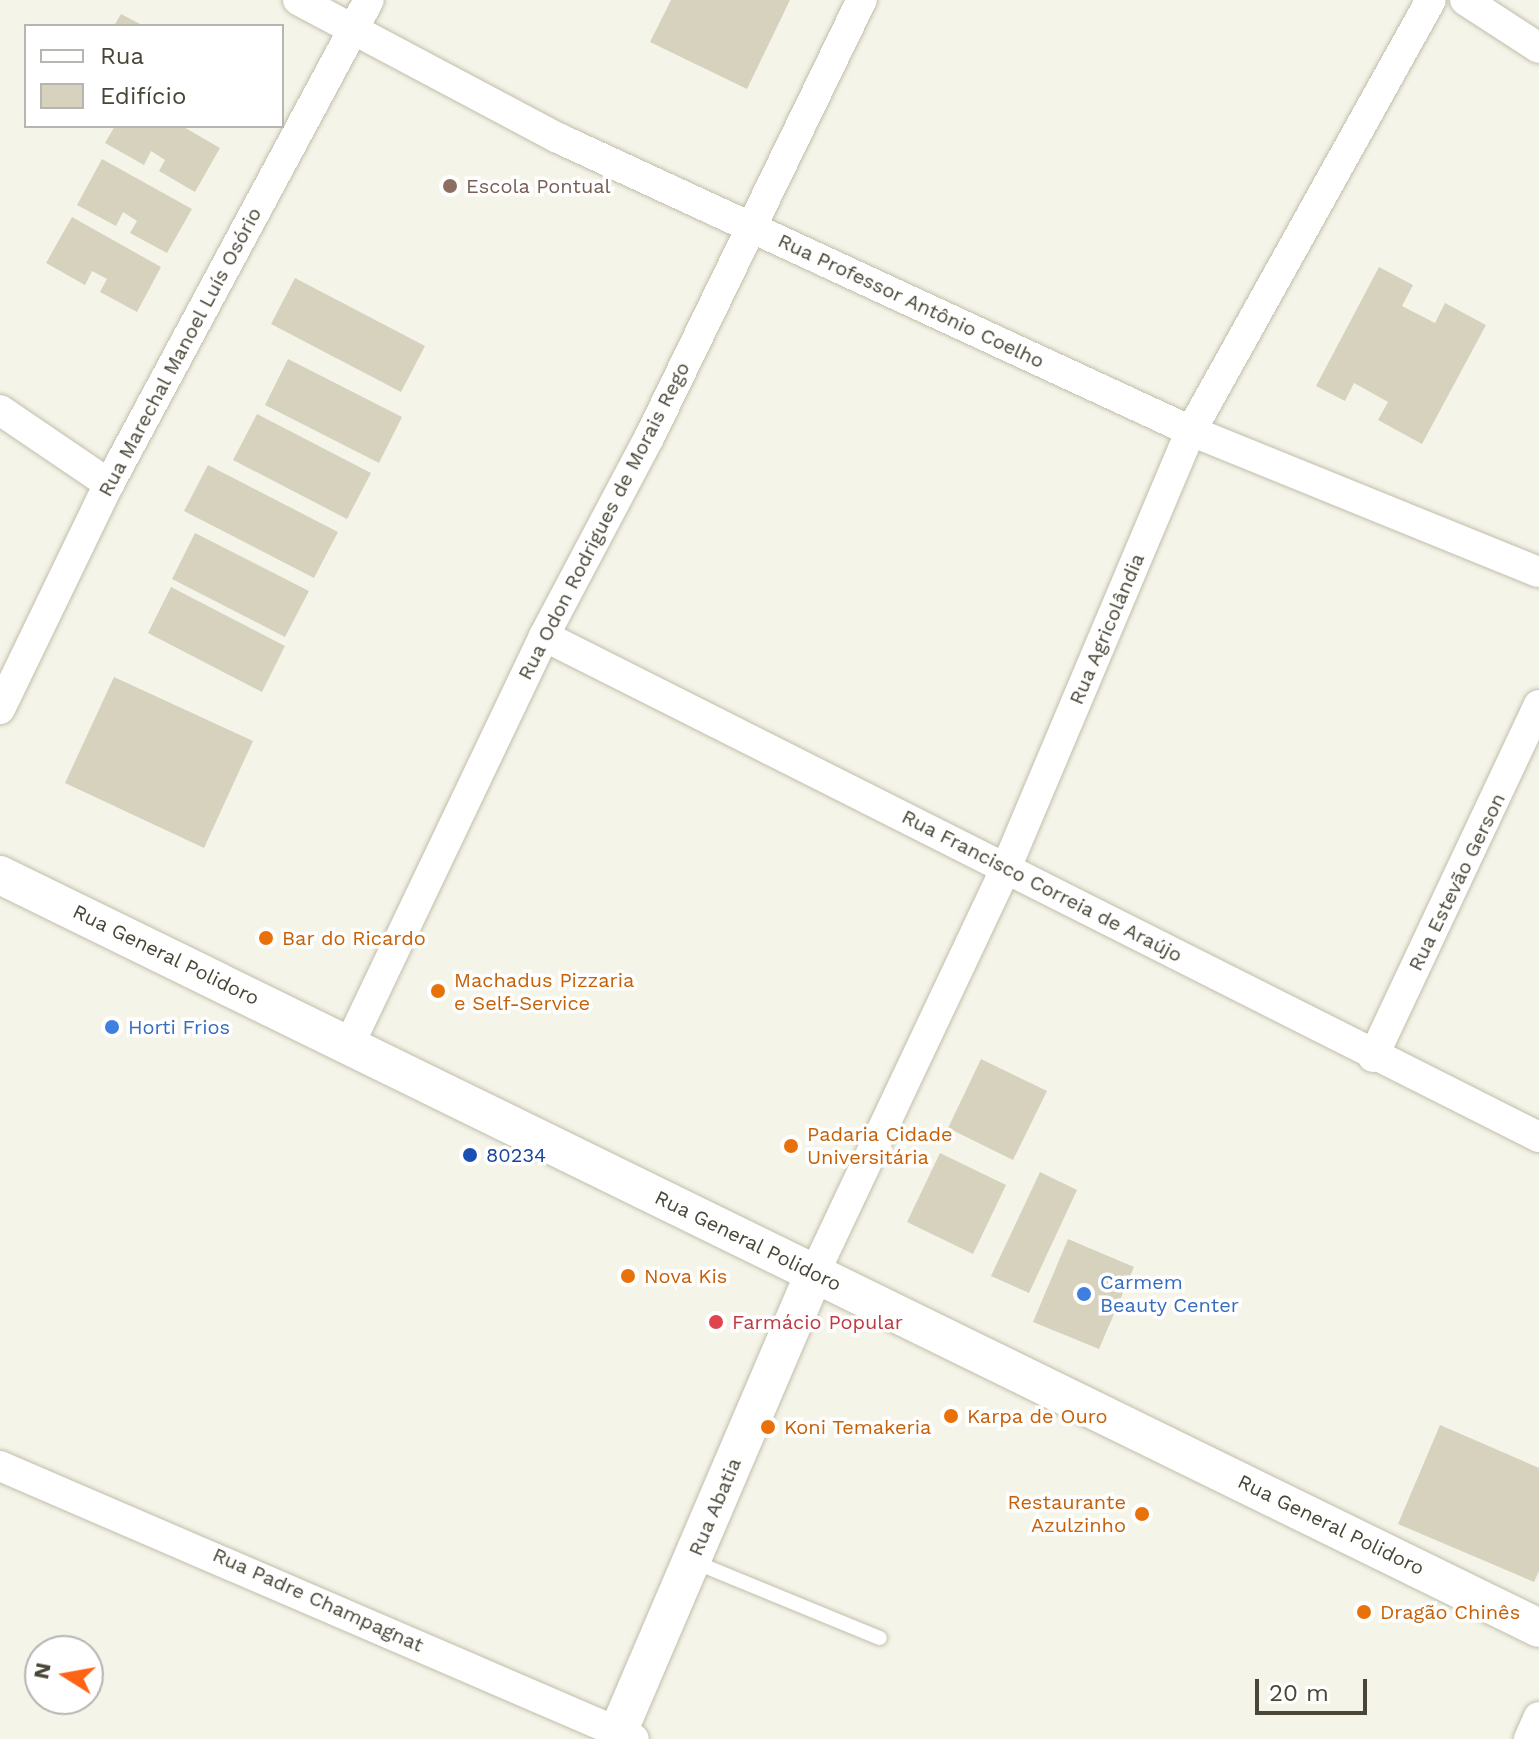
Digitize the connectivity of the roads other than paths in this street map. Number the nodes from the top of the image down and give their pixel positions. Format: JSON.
{"nodes":[{"id":1,"x":298,"y":0,"type":"edge"},
{"id":2,"x":369,"y":0,"type":"edge"},
{"id":3,"x":862,"y":0,"type":"edge"},
{"id":4,"x":1431,"y":0,"type":"edge"},
{"id":5,"x":1465,"y":0,"type":"edge"},
{"id":6,"x":351,"y":31,"type":"junction"},
{"id":7,"x":1539,"y":48,"type":"edge"},
{"id":8,"x":751,"y":227,"type":"junction"},
{"id":9,"x":0,"y":410,"type":"edge"},
{"id":10,"x":1191,"y":431,"type":"junction"},
{"id":11,"x":109,"y":484,"type":"junction"},
{"id":12,"x":1539,"y":572,"type":"edge"},
{"id":13,"x":544,"y":636,"type":"junction"},
{"id":14,"x":1539,"y":705,"type":"edge"},
{"id":15,"x":0,"y":709,"type":"edge"},
{"id":16,"x":1006,"y":868,"type":"junction"},
{"id":17,"x":0,"y":875,"type":"edge"},
{"id":18,"x":350,"y":1043,"type":"junction"},
{"id":19,"x":1373,"y":1057,"type":"junction"},
{"id":20,"x":1539,"y":1137,"type":"edge"},
{"id":21,"x":814,"y":1274,"type":"junction"},
{"id":22,"x":0,"y":1466,"type":"edge"},
{"id":23,"x":691,"y":1561,"type":"junction"},
{"id":24,"x":1539,"y":1628,"type":"edge"},
{"id":25,"x":880,"y":1638,"type":"dead end"},
{"id":26,"x":1539,"y":1717,"type":"edge"},
{"id":27,"x":622,"y":1737,"type":"edge"},
{"id":28,"x":1529,"y":1739,"type":"edge"}],
"edges":[{"from":1,"to":6,"type":"street","name":"Rua Professor Antônio Coelho"},
{"from":2,"to":6,"type":"street","name":"Rua Marechal Manoel Luís Osório"},
{"from":3,"to":8,"type":"street","name":"Rua Odon Rodrigues de Morais Rego"},
{"from":4,"to":10,"type":"street","name":"Rua Agricolândia"},
{"from":5,"to":7,"type":"street"},
{"from":6,"to":8,"type":"street","name":"Rua Professor Antônio Coelho"},
{"from":6,"to":11,"type":"street","name":"Rua Marechal Manoel Luís Osório"},
{"from":8,"to":10,"type":"street","name":"Rua Professor Antônio Coelho"},
{"from":8,"to":13,"type":"street","name":"Rua Odon Rodrigues de Morais Rego"},
{"from":9,"to":11,"type":"street"},
{"from":10,"to":12,"type":"street","name":"Rua Professor Antônio Coelho"},
{"from":10,"to":16,"type":"street","name":"Rua Agricolândia"},
{"from":11,"to":15,"type":"street","name":"Rua Marechal Manoel Luís Osório"},
{"from":13,"to":16,"type":"street","name":"Rua Francisco Correia de Araújo"},
{"from":13,"to":18,"type":"street","name":"Rua Odon Rodrigues de Morais Rego"},
{"from":14,"to":19,"type":"street","name":"Rua Estevão Gerson"},
{"from":16,"to":19,"type":"street","name":"Rua Francisco Correia de Araújo"},
{"from":16,"to":21,"type":"street","name":"Rua Agricolândia"},
{"from":17,"to":18,"type":"street","name":"Rua General Polidoro"},
{"from":18,"to":21,"type":"street","name":"Rua General Polidoro"},
{"from":19,"to":20,"type":"street","name":"Rua Francisco Correia de Araújo"},
{"from":21,"to":23,"type":"street","name":"Rua Abatia"},
{"from":21,"to":24,"type":"street","name":"Rua General Polidoro"},
{"from":22,"to":27,"type":"street","name":"Rua Padre Champagnat"},
{"from":23,"to":25,"type":"lane"},
{"from":23,"to":27,"type":"street","name":"Rua Abatia"},
{"from":26,"to":28,"type":"street"}]}
